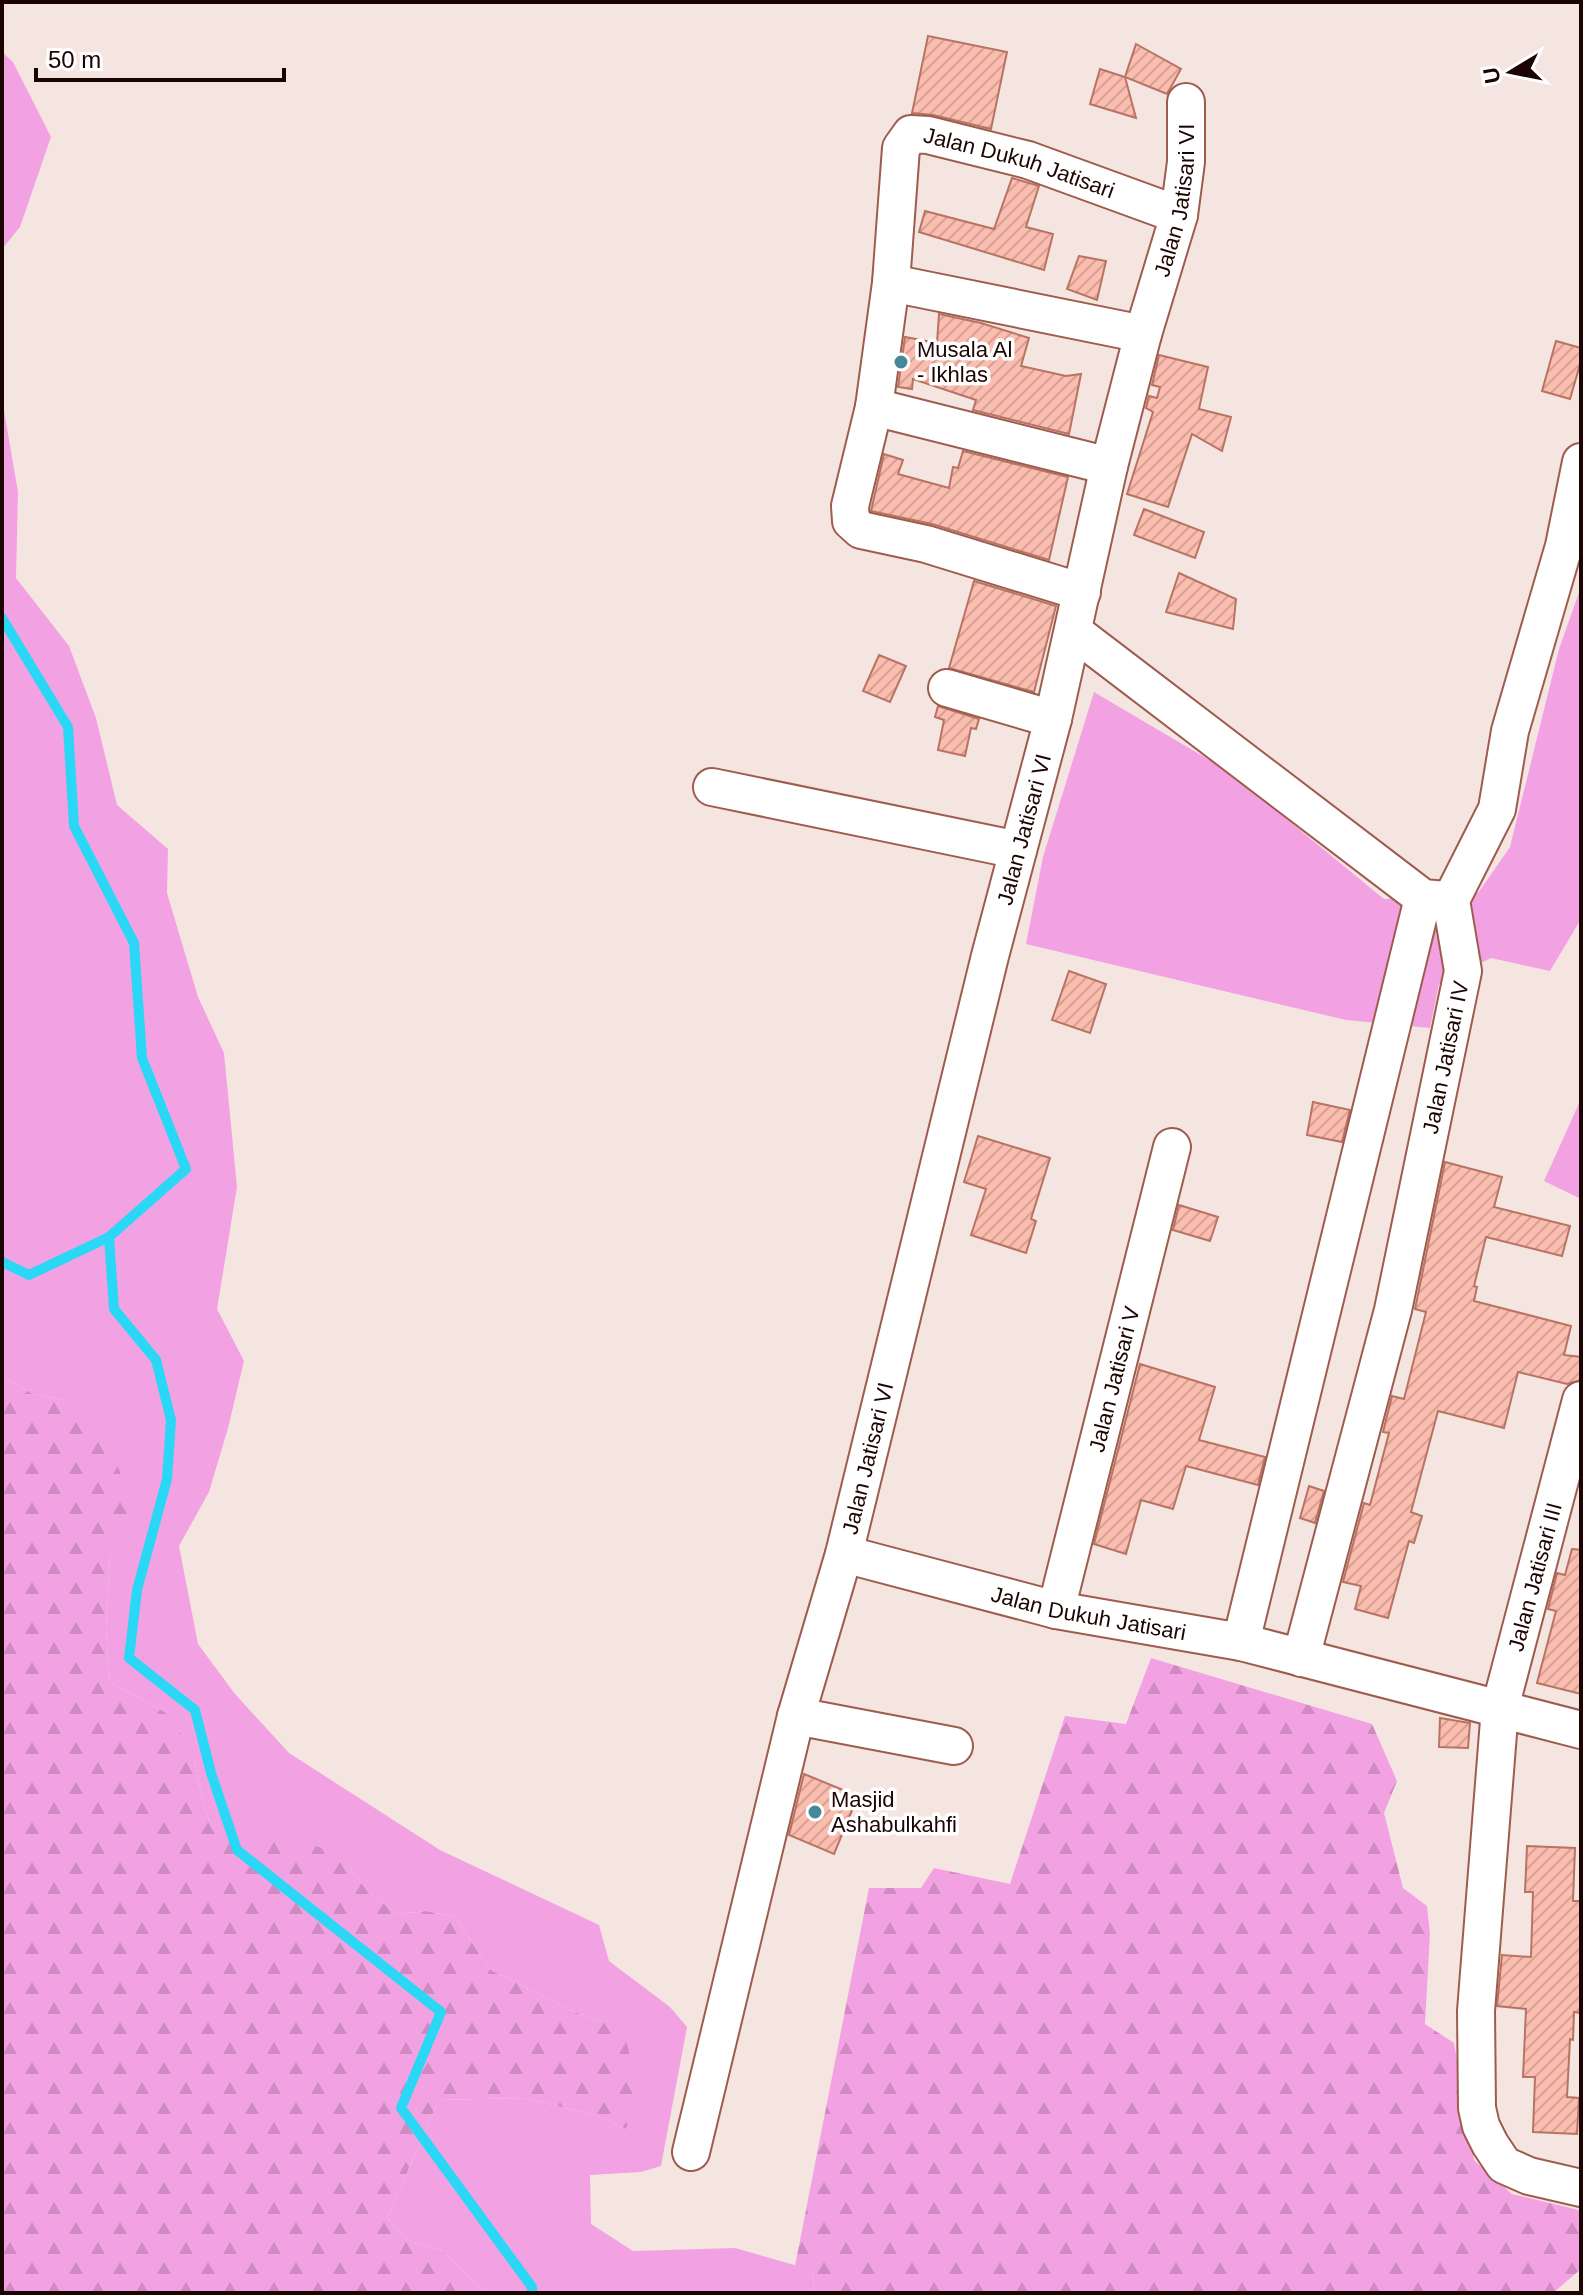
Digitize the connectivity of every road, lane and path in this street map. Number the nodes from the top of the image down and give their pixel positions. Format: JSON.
{"nodes":[{"id":1,"x":1186,"y":102,"type":"dead end"},
{"id":2,"x":1179,"y":215,"type":"junction"},
{"id":3,"x":891,"y":283,"type":"junction"},
{"id":4,"x":1143,"y":334,"type":"junction"},
{"id":5,"x":874,"y":407,"type":"junction"},
{"id":6,"x":1581,"y":462,"type":"edge"},
{"id":7,"x":1109,"y":466,"type":"junction"},
{"id":8,"x":1082,"y":592,"type":"junction"},
{"id":9,"x":1073,"y":631,"type":"junction"},
{"id":10,"x":947,"y":688,"type":"dead end"},
{"id":11,"x":1053,"y":719,"type":"junction"},
{"id":12,"x":712,"y":787,"type":"dead end"},
{"id":13,"x":1018,"y":850,"type":"junction"},
{"id":14,"x":1437,"y":899,"type":"junction"},
{"id":15,"x":1172,"y":1147,"type":"dead end"},
{"id":16,"x":1581,"y":1400,"type":"edge"},
{"id":17,"x":844,"y":1554,"type":"junction"},
{"id":18,"x":1056,"y":1610,"type":"junction"},
{"id":19,"x":1241,"y":1642,"type":"junction"},
{"id":20,"x":1301,"y":1658,"type":"junction"},
{"id":21,"x":1500,"y":1708,"type":"junction"},
{"id":22,"x":796,"y":1716,"type":"junction"},
{"id":23,"x":1581,"y":1730,"type":"edge"},
{"id":24,"x":954,"y":1746,"type":"dead end"},
{"id":25,"x":691,"y":2152,"type":"dead end"},
{"id":26,"x":1581,"y":2188,"type":"edge"}],
"edges":[{"from":1,"to":2,"type":"street","name":"Jalan Jatisari VI"},
{"from":2,"to":3,"type":"street","name":"Jalan Dukuh Jatisari"},
{"from":2,"to":4,"type":"street","name":"Jalan Jatisari VI"},
{"from":3,"to":4,"type":"street"},
{"from":3,"to":5,"type":"street","name":"Jalan Dukuh Jatisari"},
{"from":4,"to":7,"type":"street","name":"Jalan Jatisari VI"},
{"from":5,"to":7,"type":"street"},
{"from":5,"to":8,"type":"street","name":"Jalan Dukuh Jatisari"},
{"from":6,"to":14,"type":"street"},
{"from":7,"to":8,"type":"street","name":"Jalan Jatisari VI"},
{"from":8,"to":9,"type":"street","name":"Jalan Jatisari VI"},
{"from":9,"to":11,"type":"street","name":"Jalan Jatisari VI"},
{"from":9,"to":14,"type":"street"},
{"from":10,"to":11,"type":"street"},
{"from":11,"to":13,"type":"street","name":"Jalan Jatisari VI"},
{"from":12,"to":13,"type":"street"},
{"from":13,"to":17,"type":"street","name":"Jalan Jatisari VI"},
{"from":14,"to":19,"type":"street"},
{"from":14,"to":20,"type":"street","name":"Jalan Jatisari IV"},
{"from":15,"to":18,"type":"street","name":"Jalan Jatisari V"},
{"from":16,"to":21,"type":"street","name":"Jalan Jatisari III"},
{"from":17,"to":18,"type":"street","name":"Jalan Dukuh Jatisari"},
{"from":17,"to":22,"type":"street"},
{"from":18,"to":19,"type":"street","name":"Jalan Dukuh Jatisari"},
{"from":19,"to":20,"type":"street","name":"Jalan Dukuh Jatisari"},
{"from":20,"to":21,"type":"street","name":"Jalan Dukuh Jatisari"},
{"from":21,"to":23,"type":"street","name":"Jalan Dukuh Jatisari"},
{"from":21,"to":26,"type":"street"},
{"from":22,"to":24,"type":"street"},
{"from":22,"to":25,"type":"street"}]}
